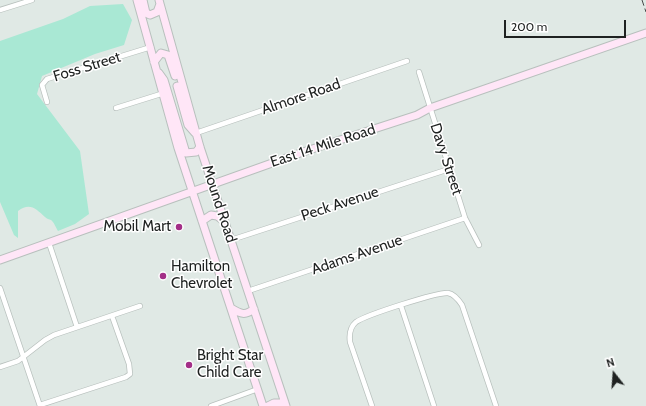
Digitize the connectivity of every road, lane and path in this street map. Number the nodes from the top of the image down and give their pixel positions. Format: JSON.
{"nodes":[{"id":1,"x":32,"y":0,"type":"edge"},
{"id":2,"x":137,"y":0,"type":"edge"},
{"id":3,"x":143,"y":0,"type":"edge"},
{"id":4,"x":160,"y":1,"type":"edge"},
{"id":5,"x":0,"y":10,"type":"edge"},
{"id":6,"x":646,"y":33,"type":"edge"},
{"id":7,"x":151,"y":48,"type":"junction"},
{"id":8,"x":407,"y":61,"type":"dead end"},
{"id":9,"x":154,"y":62,"type":"junction"},
{"id":10,"x":418,"y":72,"type":"dead end"},
{"id":11,"x":165,"y":93,"type":"junction"},
{"id":12,"x":47,"y":102,"type":"dead end"},
{"id":13,"x":116,"y":108,"type":"dead end"},
{"id":14,"x":430,"y":108,"type":"junction"},
{"id":15,"x":196,"y":133,"type":"junction"},
{"id":16,"x":200,"y":147,"type":"junction"},
{"id":17,"x":449,"y":168,"type":"junction"},
{"id":18,"x":212,"y":184,"type":"junction"},
{"id":19,"x":192,"y":191,"type":"junction"},
{"id":20,"x":465,"y":218,"type":"junction"},
{"id":21,"x":202,"y":221,"type":"junction"},
{"id":22,"x":225,"y":222,"type":"junction"},
{"id":23,"x":231,"y":240,"type":"junction"},
{"id":24,"x":49,"y":243,"type":"junction"},
{"id":25,"x":479,"y":246,"type":"dead end"},
{"id":26,"x":0,"y":260,"type":"edge"},
{"id":27,"x":0,"y":288,"type":"edge"},
{"id":28,"x":248,"y":291,"type":"junction"},
{"id":29,"x":140,"y":306,"type":"dead end"},
{"id":30,"x":401,"y":306,"type":"junction"},
{"id":31,"x":231,"y":308,"type":"junction"},
{"id":32,"x":254,"y":309,"type":"junction"},
{"id":33,"x":112,"y":316,"type":"junction"},
{"id":34,"x":77,"y":328,"type":"junction"},
{"id":35,"x":23,"y":357,"type":"junction"},
{"id":36,"x":0,"y":367,"type":"edge"},
{"id":37,"x":258,"y":389,"type":"junction"},
{"id":38,"x":286,"y":404,"type":"edge"},
{"id":39,"x":40,"y":405,"type":"edge"},
{"id":40,"x":211,"y":406,"type":"edge"},
{"id":41,"x":263,"y":406,"type":"edge"},
{"id":42,"x":268,"y":406,"type":"edge"},
{"id":43,"x":372,"y":406,"type":"edge"},
{"id":44,"x":434,"y":406,"type":"edge"},
{"id":45,"x":496,"y":406,"type":"edge"}],
"edges":[{"from":1,"to":5,"type":"street"},
{"from":2,"to":7,"type":"main road","name":"Mound Road"},
{"from":3,"to":4,"type":"main road"},
{"from":4,"to":15,"type":"main road","name":"Mound Road"},
{"from":6,"to":14,"type":"main road","name":"East 14 Mile Road"},
{"from":7,"to":9,"type":"main road","name":"Mound Road"},
{"from":7,"to":12,"type":"street","name":"Foss Street"},
{"from":8,"to":15,"type":"street","name":"Almore Road"},
{"from":9,"to":11,"type":"main road","name":"Mound Road"},
{"from":9,"to":15,"type":"main road"},
{"from":10,"to":14,"type":"street","name":"Davy Street"},
{"from":11,"to":13,"type":"street"},
{"from":11,"to":16,"type":"main road"},
{"from":11,"to":19,"type":"main road","name":"Mound Road"},
{"from":14,"to":17,"type":"street","name":"Davy Street"},
{"from":14,"to":18,"type":"main road","name":"East 14 Mile Road"},
{"from":15,"to":16,"type":"main road","name":"Mound Road"},
{"from":16,"to":18,"type":"main road","name":"Mound Road"},
{"from":17,"to":20,"type":"street","name":"Davy Street"},
{"from":17,"to":23,"type":"street","name":"Peck Avenue"},
{"from":18,"to":19,"type":"main road","name":"East 14 Mile Road"},
{"from":18,"to":22,"type":"main road","name":"Mound Road"},
{"from":19,"to":21,"type":"main road","name":"Mound Road"},
{"from":19,"to":24,"type":"main road","name":"East 14 Mile Road"},
{"from":20,"to":25,"type":"street","name":"Davy Street"},
{"from":20,"to":28,"type":"street","name":"Adams Avenue"},
{"from":21,"to":22,"type":"main road"},
{"from":21,"to":31,"type":"main road","name":"Mound Road"},
{"from":22,"to":23,"type":"main road","name":"Mound Road"},
{"from":23,"to":28,"type":"main road","name":"Mound Road"},
{"from":24,"to":26,"type":"main road","name":"East 14 Mile Road"},
{"from":24,"to":34,"type":"street"},
{"from":27,"to":35,"type":"street"},
{"from":28,"to":32,"type":"main road","name":"Mound Road"},
{"from":29,"to":33,"type":"street"},
{"from":30,"to":43,"type":"street"},
{"from":30,"to":44,"type":"street"},
{"from":30,"to":45,"type":"street"},
{"from":31,"to":32,"type":"main road"},
{"from":31,"to":37,"type":"main road","name":"Mound Road"},
{"from":32,"to":38,"type":"main road","name":"Mound Road"},
{"from":33,"to":34,"type":"street"},
{"from":33,"to":39,"type":"street"},
{"from":34,"to":35,"type":"street"},
{"from":35,"to":36,"type":"street"},
{"from":35,"to":39,"type":"street"},
{"from":37,"to":40,"type":"street"},
{"from":37,"to":41,"type":"main road","name":"Mound Road"},
{"from":38,"to":42,"type":"main road"}]}
